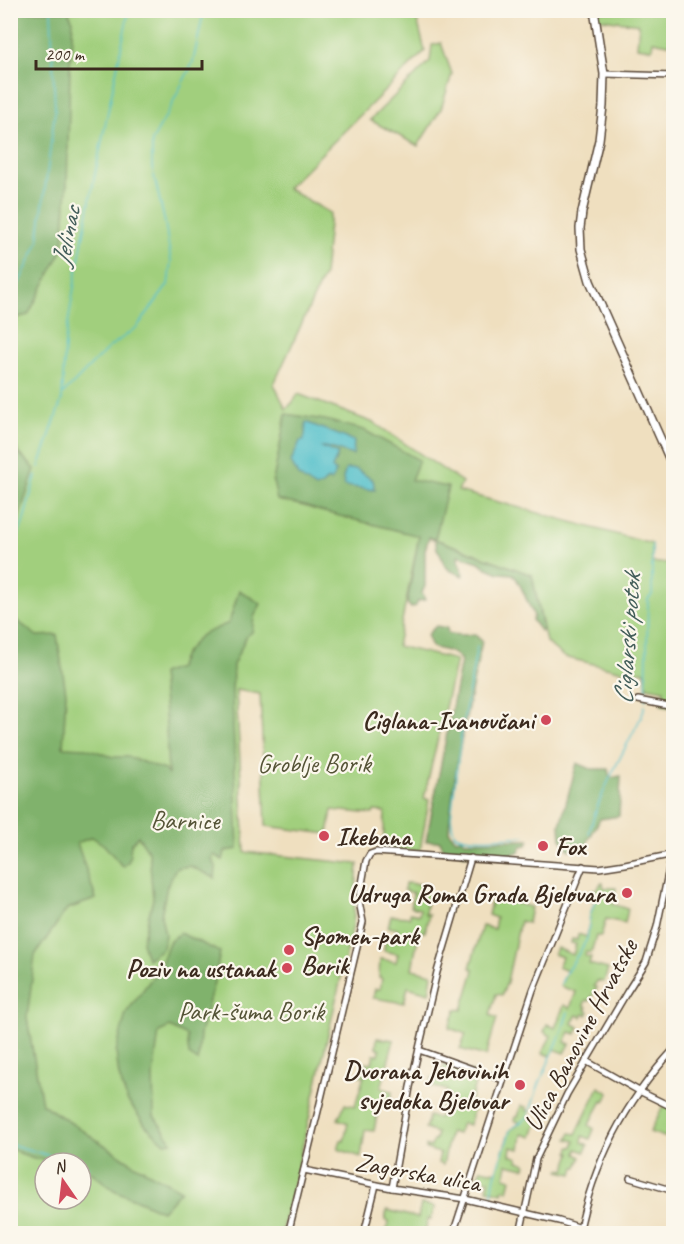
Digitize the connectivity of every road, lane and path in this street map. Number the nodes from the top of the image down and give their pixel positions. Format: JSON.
{"nodes":[{"id":1,"x":594,"y":10,"type":"edge"},
{"id":2,"x":604,"y":74,"type":"junction"},
{"id":3,"x":674,"y":75,"type":"edge"},
{"id":4,"x":674,"y":469,"type":"edge"},
{"id":5,"x":638,"y":700,"type":"dead end"},
{"id":6,"x":674,"y":707,"type":"edge"},
{"id":7,"x":673,"y":854,"type":"edge"},
{"id":8,"x":471,"y":858,"type":"junction"},
{"id":9,"x":583,"y":866,"type":"junction"},
{"id":10,"x":674,"y":1049,"type":"edge"},
{"id":11,"x":419,"y":1050,"type":"junction"},
{"id":12,"x":586,"y":1061,"type":"junction"},
{"id":13,"x":503,"y":1080,"type":"junction"},
{"id":14,"x":639,"y":1091,"type":"junction"},
{"id":15,"x":674,"y":1108,"type":"edge"},
{"id":16,"x":304,"y":1170,"type":"junction"},
{"id":17,"x":630,"y":1178,"type":"dead end"},
{"id":18,"x":376,"y":1185,"type":"junction"},
{"id":19,"x":392,"y":1188,"type":"junction"},
{"id":20,"x":674,"y":1191,"type":"edge"},
{"id":21,"x":465,"y":1199,"type":"junction"},
{"id":22,"x":524,"y":1212,"type":"junction"},
{"id":23,"x":580,"y":1230,"type":"edge"},
{"id":24,"x":288,"y":1233,"type":"edge"},
{"id":25,"x":364,"y":1233,"type":"edge"},
{"id":26,"x":453,"y":1233,"type":"edge"},
{"id":27,"x":520,"y":1233,"type":"edge"},
{"id":28,"x":600,"y":1233,"type":"edge"}],
"edges":[{"from":1,"to":2,"type":"main road"},
{"from":2,"to":3,"type":"street"},
{"from":2,"to":4,"type":"main road"},
{"from":5,"to":6,"type":"street"},
{"from":7,"to":9,"type":"street"},
{"from":7,"to":12,"type":"street","name":"Ulica Banovine Hrvatske"},
{"from":8,"to":9,"type":"street"},
{"from":8,"to":11,"type":"street"},
{"from":8,"to":16,"type":"street"},
{"from":9,"to":13,"type":"street"},
{"from":10,"to":14,"type":"street"},
{"from":11,"to":13,"type":"street"},
{"from":11,"to":19,"type":"street"},
{"from":12,"to":14,"type":"street"},
{"from":12,"to":22,"type":"street","name":"Ulica Banovine Hrvatske"},
{"from":13,"to":21,"type":"street"},
{"from":14,"to":15,"type":"street"},
{"from":14,"to":23,"type":"street"},
{"from":16,"to":18,"type":"street","name":"Zagorska ulica"},
{"from":16,"to":24,"type":"street"},
{"from":17,"to":20,"type":"street"},
{"from":18,"to":19,"type":"street","name":"Zagorska ulica"},
{"from":18,"to":25,"type":"street"},
{"from":19,"to":21,"type":"street","name":"Zagorska ulica"},
{"from":21,"to":22,"type":"street","name":"Zagorska ulica"},
{"from":21,"to":26,"type":"street"},
{"from":22,"to":23,"type":"street","name":"Zagorska ulica"},
{"from":22,"to":27,"type":"street","name":"Ulica Banovine Hrvatske"},
{"from":23,"to":28,"type":"street","name":"Zagorska ulica"}]}
